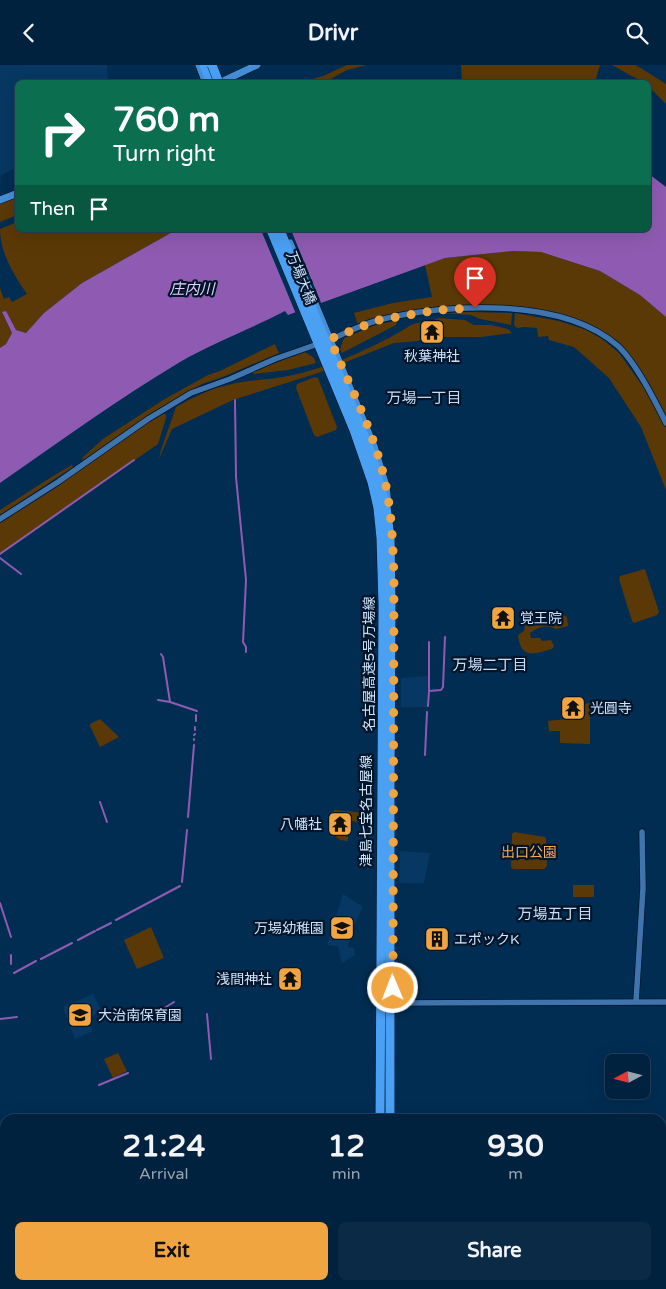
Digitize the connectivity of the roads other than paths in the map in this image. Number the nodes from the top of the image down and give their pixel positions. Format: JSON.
{"nodes":[{"id":1,"x":199,"y":65,"type":"edge"},
{"id":2,"x":204,"y":65,"type":"edge"},
{"id":3,"x":212,"y":65,"type":"edge"},
{"id":4,"x":216,"y":65,"type":"edge"},
{"id":5,"x":257,"y":65,"type":"edge"},
{"id":6,"x":207,"y":80,"type":"edge"},
{"id":7,"x":208,"y":80,"type":"edge"},
{"id":8,"x":220,"y":80,"type":"edge"},
{"id":9,"x":221,"y":80,"type":"edge"},
{"id":10,"x":223,"y":80,"type":"edge"},
{"id":11,"x":15,"y":194,"type":"edge"},
{"id":12,"x":0,"y":200,"type":"edge"},
{"id":13,"x":268,"y":232,"type":"edge"},
{"id":14,"x":273,"y":232,"type":"edge"},
{"id":15,"x":281,"y":232,"type":"edge"},
{"id":16,"x":286,"y":232,"type":"edge"},
{"id":17,"x":311,"y":336,"type":"joint"},
{"id":18,"x":330,"y":339,"type":"junction"},
{"id":19,"x":314,"y":345,"type":"junction"},
{"id":20,"x":666,"y":423,"type":"edge"},
{"id":21,"x":0,"y":519,"type":"edge"},
{"id":22,"x":642,"y":833,"type":"dead end"},
{"id":23,"x":666,"y":1001,"type":"edge"},
{"id":24,"x":636,"y":1002,"type":"junction"},
{"id":25,"x":393,"y":1003,"type":"junction"},
{"id":26,"x":379,"y":1114,"type":"edge"},
{"id":27,"x":379,"y":1114,"type":"edge"},
{"id":28,"x":391,"y":1114,"type":"edge"},
{"id":29,"x":391,"y":1114,"type":"edge"}],
"edges":[{"from":1,"to":6,"type":"main road"},
{"from":2,"to":7,"type":"highway"},
{"from":3,"to":8,"type":"highway","bridge":true},
{"from":4,"to":9,"type":"main road"},
{"from":5,"to":10,"type":"main road"},
{"from":11,"to":12,"type":"main road"},
{"from":13,"to":17,"type":"main road","name":"万場大橋"},
{"from":14,"to":26,"type":"highway","name":"名古屋高速5号万場線"},
{"from":15,"to":28,"type":"highway","name":"名古屋高速5号万場線"},
{"from":16,"to":18,"type":"main road","name":"津島七宝名古屋線"},
{"from":17,"to":19,"type":"main road","name":"津島七宝名古屋線"},
{"from":18,"to":20,"type":"street"},
{"from":18,"to":25,"type":"main road","name":"津島七宝名古屋線"},
{"from":19,"to":21,"type":"street"},
{"from":19,"to":27,"type":"main road","name":"津島七宝名古屋線"},
{"from":22,"to":24,"type":"street"},
{"from":23,"to":24,"type":"street"},
{"from":24,"to":25,"type":"street"},
{"from":25,"to":29,"type":"main road","name":"津島七宝名古屋線"}]}
